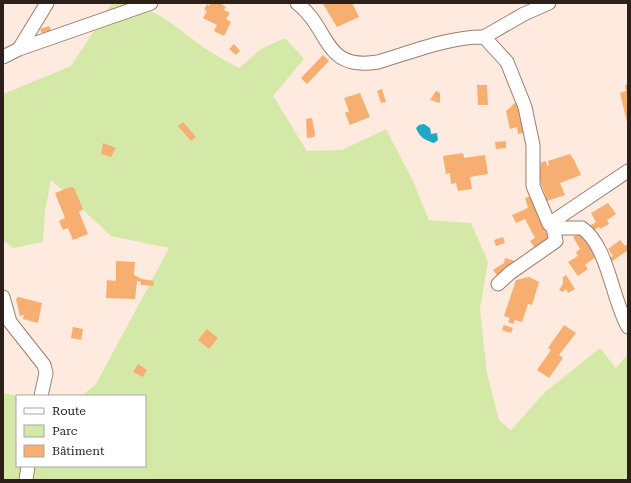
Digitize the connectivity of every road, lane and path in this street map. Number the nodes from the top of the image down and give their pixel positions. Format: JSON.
{"nodes":[{"id":1,"x":47,"y":3,"type":"edge"},
{"id":2,"x":151,"y":3,"type":"edge"},
{"id":3,"x":298,"y":3,"type":"edge"},
{"id":4,"x":549,"y":3,"type":"edge"},
{"id":5,"x":484,"y":38,"type":"junction"},
{"id":6,"x":19,"y":50,"type":"junction"},
{"id":7,"x":3,"y":57,"type":"edge"},
{"id":8,"x":628,"y":171,"type":"edge"},
{"id":9,"x":551,"y":226,"type":"junction"},
{"id":10,"x":498,"y":284,"type":"dead end"},
{"id":11,"x":3,"y":297,"type":"edge"},
{"id":12,"x":628,"y":327,"type":"edge"},
{"id":13,"x":41,"y":395,"type":"edge"},
{"id":14,"x":28,"y":467,"type":"edge"},
{"id":15,"x":26,"y":480,"type":"edge"}],
"edges":[{"from":1,"to":6,"type":"street"},
{"from":2,"to":6,"type":"street"},
{"from":3,"to":5,"type":"street"},
{"from":4,"to":5,"type":"street"},
{"from":5,"to":9,"type":"street"},
{"from":6,"to":7,"type":"street"},
{"from":8,"to":9,"type":"street"},
{"from":9,"to":10,"type":"street"},
{"from":9,"to":12,"type":"street"},
{"from":11,"to":13,"type":"street"},
{"from":14,"to":15,"type":"street"}]}
